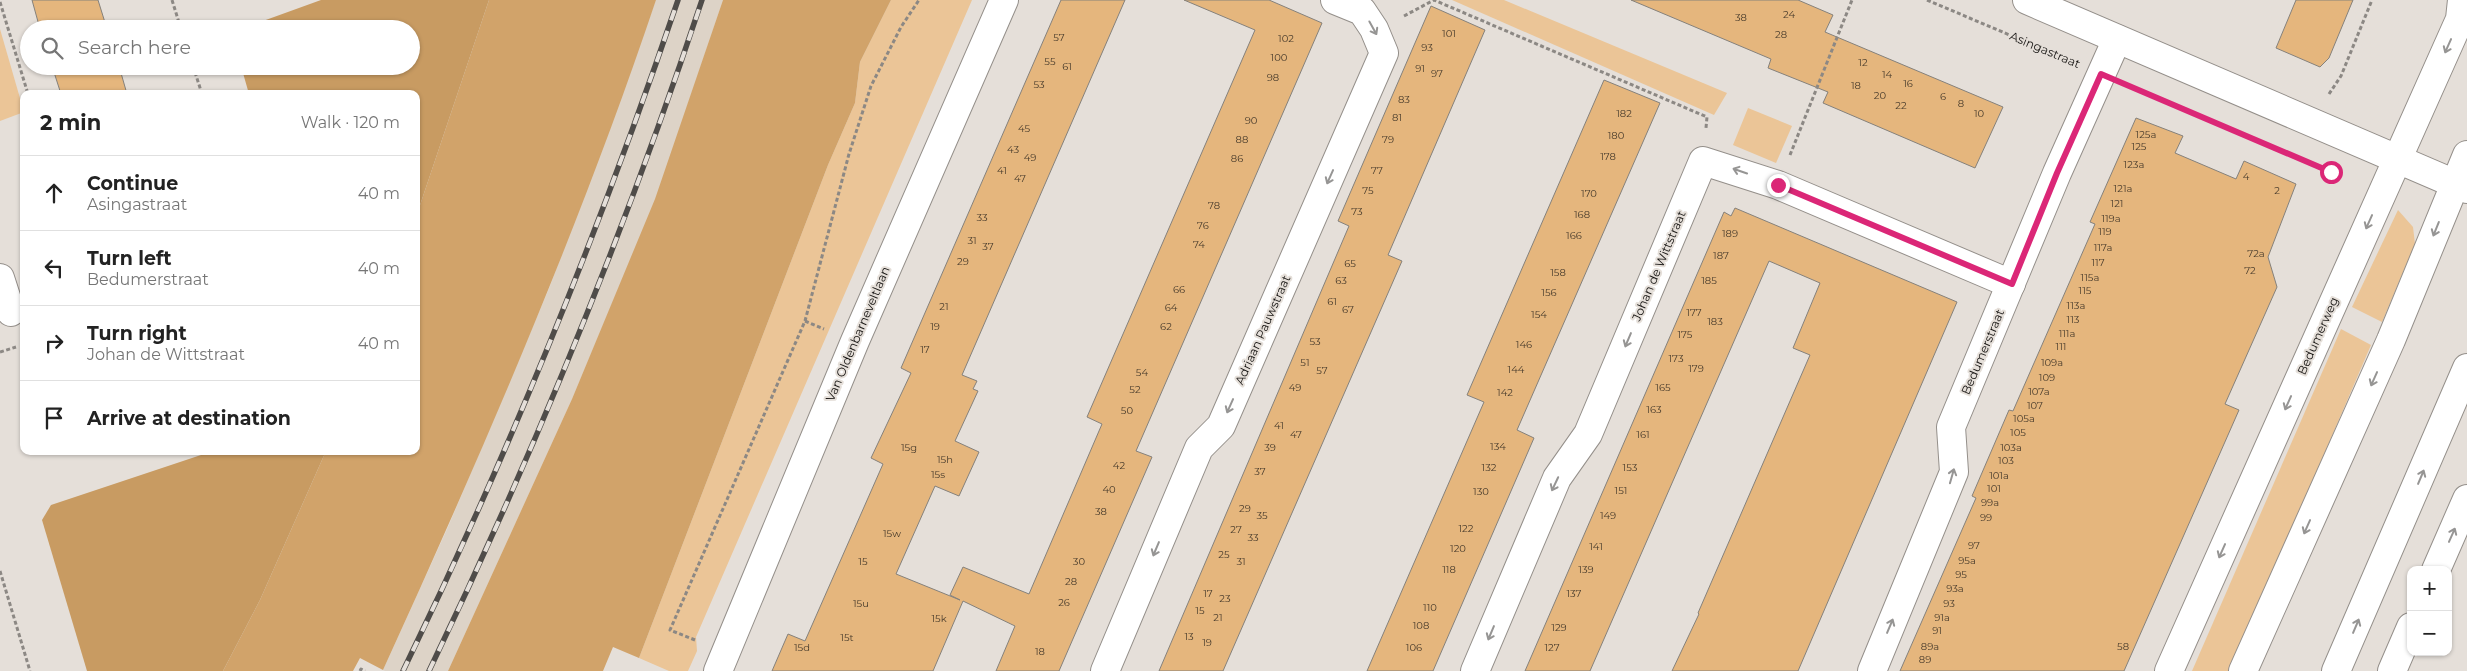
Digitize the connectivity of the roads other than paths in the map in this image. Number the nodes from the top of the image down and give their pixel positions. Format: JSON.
{"nodes":[{"id":1,"x":1004,"y":0,"type":"edge"},
{"id":2,"x":1336,"y":0,"type":"edge"},
{"id":3,"x":2027,"y":0,"type":"edge"},
{"id":4,"x":2462,"y":0,"type":"edge"},
{"id":5,"x":2067,"y":8,"type":"edge"},
{"id":6,"x":2117,"y":39,"type":"junction"},
{"id":7,"x":2467,"y":155,"type":"edge"},
{"id":8,"x":2393,"y":168,"type":"junction"},
{"id":9,"x":2463,"y":190,"type":"edge"},
{"id":10,"x":0,"y":278,"type":"edge"},
{"id":11,"x":2012,"y":284,"type":"junction"},
{"id":12,"x":11,"y":312,"type":"dead end"},
{"id":13,"x":2467,"y":368,"type":"edge"},
{"id":14,"x":2467,"y":499,"type":"edge"},
{"id":15,"x":2438,"y":566,"type":"edge"},
{"id":16,"x":2407,"y":636,"type":"edge"},
{"id":17,"x":722,"y":662,"type":"edge"},
{"id":18,"x":1105,"y":671,"type":"edge"},
{"id":19,"x":1475,"y":671,"type":"edge"},
{"id":20,"x":1872,"y":671,"type":"edge"},
{"id":21,"x":2169,"y":671,"type":"edge"},
{"id":22,"x":2243,"y":671,"type":"edge"},
{"id":23,"x":2336,"y":671,"type":"edge"},
{"id":24,"x":2392,"y":671,"type":"edge"}],
"edges":[{"from":1,"to":17,"type":"street","name":"Van Oldenbarneveltlaan"},
{"from":2,"to":18,"type":"street","name":"Adriaan Pauwstraat","one_way":true},
{"from":3,"to":5,"type":"street"},
{"from":4,"to":8,"type":"street","name":"Bedumerweg","one_way":true},
{"from":5,"to":6,"type":"street"},
{"from":6,"to":8,"type":"street"},
{"from":6,"to":11,"type":"street","name":"Bedumerstraat"},
{"from":7,"to":9,"type":"street"},
{"from":8,"to":9,"type":"street"},
{"from":8,"to":21,"type":"street","name":"Bedumerweg","one_way":true},
{"from":9,"to":22,"type":"street","one_way":true},
{"from":10,"to":12,"type":"street"},
{"from":11,"to":19,"type":"street","name":"Johan de Wittstraat","one_way":true},
{"from":20,"to":11,"type":"street","name":"Bedumerstraat","one_way":true},
{"from":23,"to":13,"type":"street","one_way":true},
{"from":15,"to":14,"type":"street","one_way":true},
{"from":16,"to":24,"type":"street"}]}
